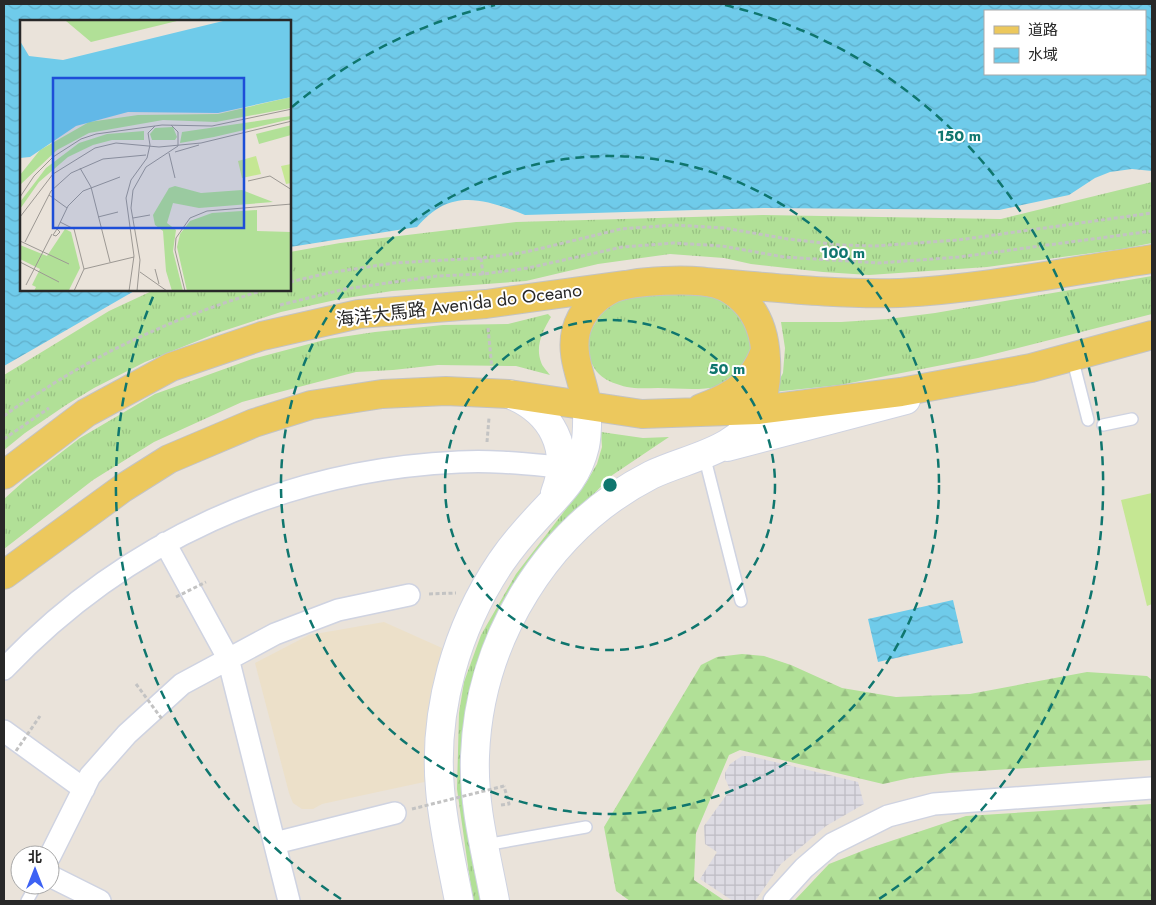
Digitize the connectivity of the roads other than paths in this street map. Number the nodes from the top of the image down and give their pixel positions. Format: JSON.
{"nodes":[{"id":1,"x":1152,"y":259,"type":"edge"},
{"id":2,"x":706,"y":282,"type":"junction"},
{"id":3,"x":624,"y":285,"type":"junction"},
{"id":4,"x":1152,"y":335,"type":"edge"},
{"id":5,"x":766,"y":350,"type":"junction"},
{"id":6,"x":1072,"y":356,"type":"junction"},
{"id":7,"x":1031,"y":368,"type":"junction"},
{"id":8,"x":509,"y":394,"type":"junction"},
{"id":9,"x":587,"y":405,"type":"junction"},
{"id":10,"x":758,"y":410,"type":"junction"},
{"id":11,"x":686,"y":414,"type":"junction"},
{"id":12,"x":1132,"y":419,"type":"dead end"},
{"id":13,"x":1088,"y":420,"type":"dead end"},
{"id":14,"x":1103,"y":425,"type":"dead end"},
{"id":15,"x":710,"y":452,"type":"junction"},
{"id":16,"x":561,"y":467,"type":"junction"},
{"id":17,"x":4,"y":475,"type":"edge"},
{"id":18,"x":542,"y":513,"type":"junction"},
{"id":19,"x":165,"y":543,"type":"junction"},
{"id":20,"x":4,"y":575,"type":"edge"},
{"id":21,"x":409,"y":596,"type":"road end"},
{"id":22,"x":741,"y":601,"type":"dead end"},
{"id":23,"x":228,"y":658,"type":"junction"},
{"id":24,"x":4,"y":669,"type":"edge"},
{"id":25,"x":4,"y":731,"type":"edge"},
{"id":26,"x":1152,"y":788,"type":"edge"},
{"id":27,"x":84,"y":789,"type":"junction"},
{"id":28,"x":403,"y":811,"type":"road end"},
{"id":29,"x":586,"y":827,"type":"dead end"},
{"id":30,"x":275,"y":843,"type":"junction"},
{"id":31,"x":56,"y":845,"type":"edge"},
{"id":32,"x":485,"y":845,"type":"junction"},
{"id":33,"x":60,"y":881,"type":"edge"},
{"id":34,"x":100,"y":901,"type":"edge"},
{"id":35,"x":289,"y":901,"type":"edge"},
{"id":36,"x":459,"y":901,"type":"edge"},
{"id":37,"x":496,"y":901,"type":"edge"},
{"id":38,"x":774,"y":901,"type":"edge"}],
"edges":[{"from":1,"to":2,"type":"main road"},
{"from":2,"to":3,"type":"main road"},
{"from":2,"to":5,"type":"main road"},
{"from":3,"to":9,"type":"main road"},
{"from":3,"to":17,"type":"main road","name":"海洋大馬路 Avenida do Oceano"},
{"from":4,"to":6,"type":"main road"},
{"from":5,"to":10,"type":"main road"},
{"from":5,"to":11,"type":"main road"},
{"from":6,"to":7,"type":"main road"},
{"from":6,"to":13,"type":"lane"},
{"from":7,"to":10,"type":"main road"},
{"from":7,"to":15,"type":"street"},
{"from":8,"to":9,"type":"main road"},
{"from":8,"to":16,"type":"street"},
{"from":8,"to":20,"type":"main road"},
{"from":9,"to":11,"type":"main road"},
{"from":9,"to":18,"type":"street"},
{"from":10,"to":11,"type":"main road"},
{"from":10,"to":15,"type":"street"},
{"from":12,"to":14,"type":"lane"},
{"from":15,"to":22,"type":"lane"},
{"from":15,"to":32,"type":"street"},
{"from":16,"to":18,"type":"street"},
{"from":16,"to":19,"type":"street"},
{"from":18,"to":36,"type":"street"},
{"from":19,"to":23,"type":"street"},
{"from":19,"to":24,"type":"street"},
{"from":21,"to":23,"type":"street"},
{"from":23,"to":27,"type":"street"},
{"from":23,"to":30,"type":"street"},
{"from":25,"to":27,"type":"street"},
{"from":26,"to":38,"type":"street"},
{"from":27,"to":31,"type":"street"},
{"from":28,"to":30,"type":"street"},
{"from":29,"to":32,"type":"lane"},
{"from":30,"to":35,"type":"street"},
{"from":32,"to":37,"type":"street"},
{"from":33,"to":34,"type":"street"}]}
